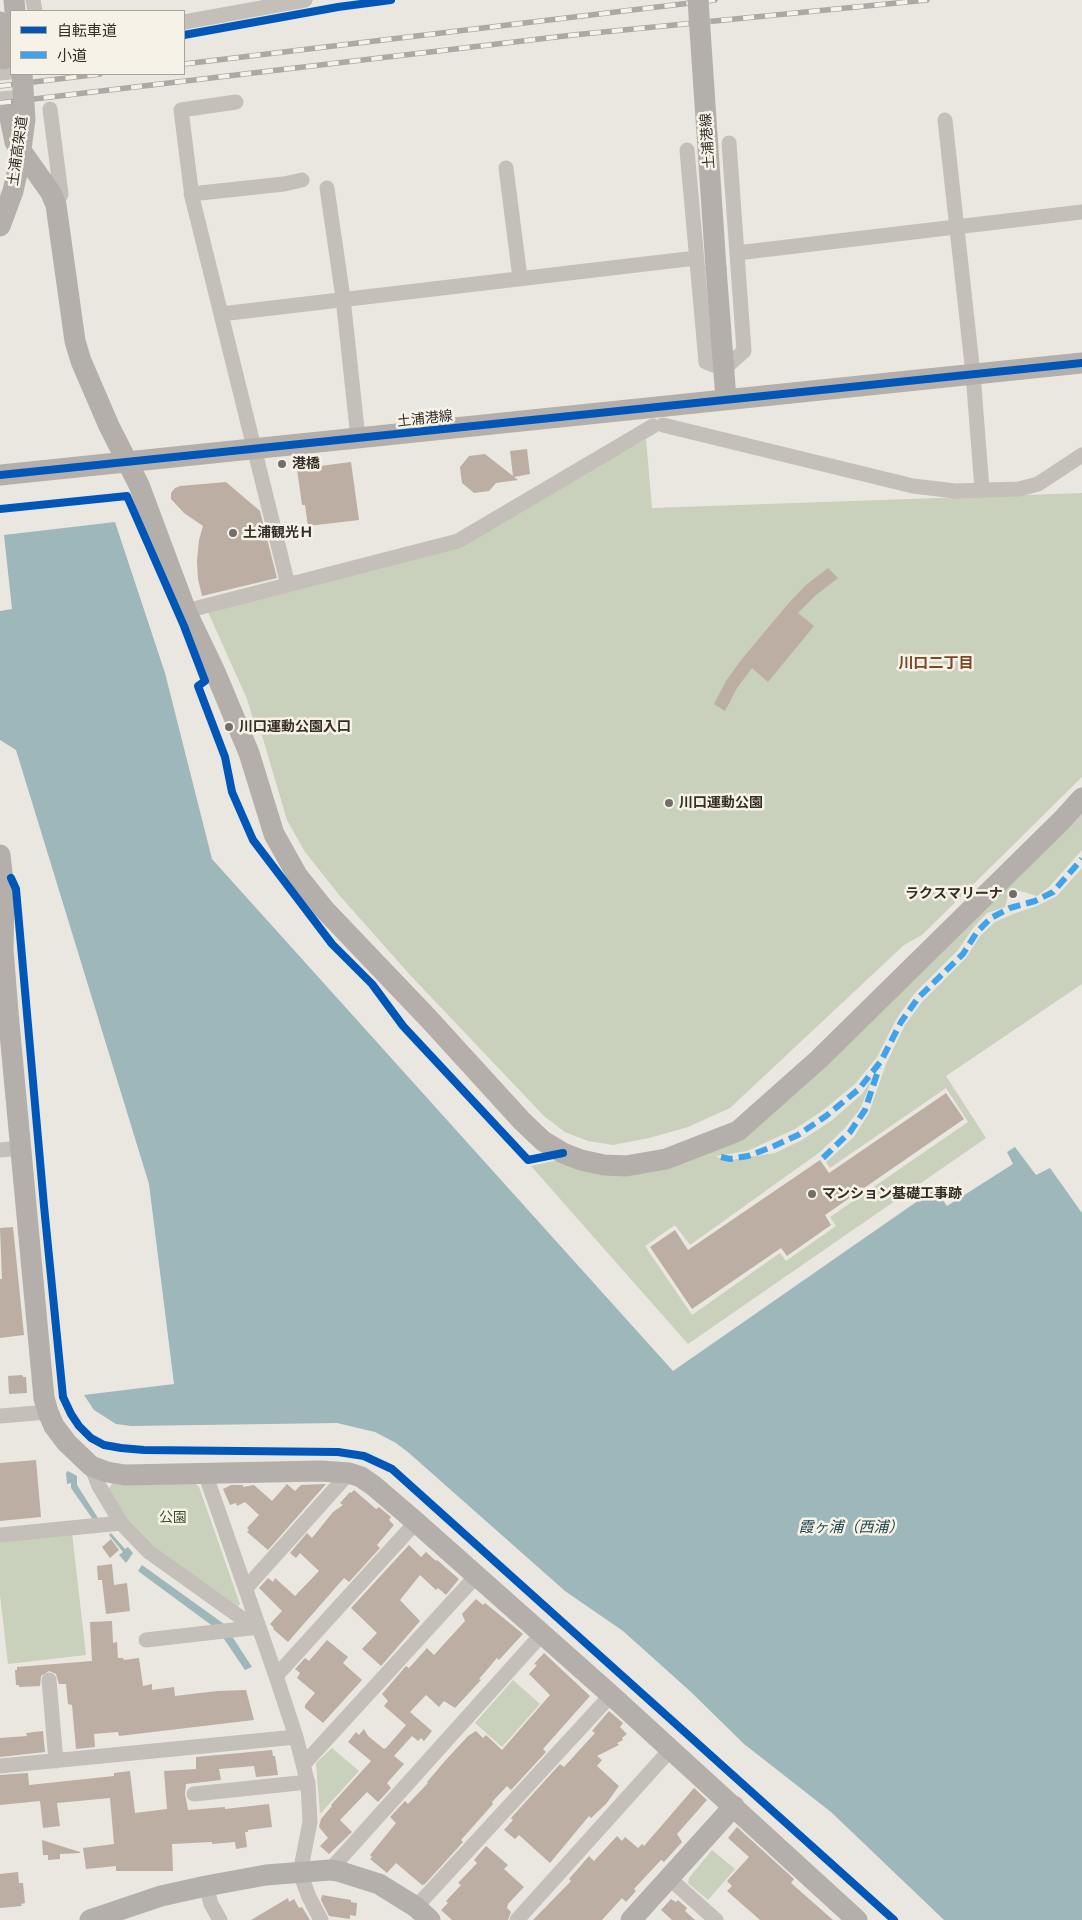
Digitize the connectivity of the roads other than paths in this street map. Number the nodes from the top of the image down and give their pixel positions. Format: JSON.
{"nodes":[{"id":1,"x":305,"y":0,"type":"edge"},
{"id":2,"x":698,"y":0,"type":"edge"},
{"id":3,"x":281,"y":2,"type":"edge"},
{"id":4,"x":0,"y":22,"type":"edge"},
{"id":5,"x":185,"y":22,"type":"edge"},
{"id":6,"x":4,"y":59,"type":"dead end"},
{"id":7,"x":22,"y":75,"type":"edge"},
{"id":8,"x":236,"y":102,"type":"dead end"},
{"id":9,"x":50,"y":109,"type":"dead end"},
{"id":10,"x":10,"y":113,"type":"tunnel mouth"},
{"id":11,"x":945,"y":120,"type":"dead end"},
{"id":12,"x":729,"y":143,"type":"dead end"},
{"id":13,"x":687,"y":150,"type":"dead end"},
{"id":14,"x":506,"y":168,"type":"dead end"},
{"id":15,"x":302,"y":180,"type":"dead end"},
{"id":16,"x":327,"y":188,"type":"dead end"},
{"id":17,"x":191,"y":194,"type":"junction"},
{"id":18,"x":56,"y":206,"type":"junction"},
{"id":19,"x":1082,"y":212,"type":"edge"},
{"id":20,"x":0,"y":226,"type":"edge"},
{"id":21,"x":956,"y":226,"type":"junction"},
{"id":22,"x":737,"y":253,"type":"junction"},
{"id":23,"x":696,"y":258,"type":"junction"},
{"id":24,"x":520,"y":278,"type":"junction"},
{"id":25,"x":342,"y":298,"type":"junction"},
{"id":26,"x":221,"y":314,"type":"junction"},
{"id":27,"x":1082,"y":364,"type":"edge"},
{"id":28,"x":724,"y":369,"type":"junction"},
{"id":29,"x":973,"y":374,"type":"junction"},
{"id":30,"x":726,"y":399,"type":"junction"},
{"id":31,"x":358,"y":438,"type":"junction"},
{"id":32,"x":254,"y":449,"type":"junction"},
{"id":33,"x":1082,"y":454,"type":"edge"},
{"id":34,"x":127,"y":461,"type":"junction"},
{"id":35,"x":0,"y":475,"type":"edge"},
{"id":36,"x":982,"y":489,"type":"junction"},
{"id":37,"x":288,"y":585,"type":"junction"},
{"id":38,"x":186,"y":611,"type":"junction"},
{"id":39,"x":1082,"y":798,"type":"edge"},
{"id":40,"x":0,"y":855,"type":"edge"},
{"id":41,"x":2,"y":891,"type":"edge"},
{"id":42,"x":4,"y":1012,"type":"edge"},
{"id":43,"x":10,"y":1149,"type":"edge"},
{"id":44,"x":48,"y":1412,"type":"junction"},
{"id":45,"x":0,"y":1416,"type":"edge"},
{"id":46,"x":91,"y":1466,"type":"junction"},
{"id":47,"x":205,"y":1473,"type":"junction"},
{"id":48,"x":348,"y":1473,"type":"junction"},
{"id":49,"x":416,"y":1522,"type":"junction"},
{"id":50,"x":121,"y":1523,"type":"junction"},
{"id":51,"x":0,"y":1535,"type":"edge"},
{"id":52,"x":476,"y":1576,"type":"junction"},
{"id":53,"x":246,"y":1588,"type":"junction"},
{"id":54,"x":259,"y":1627,"type":"junction"},
{"id":55,"x":542,"y":1634,"type":"junction"},
{"id":56,"x":146,"y":1640,"type":"dead end"},
{"id":57,"x":276,"y":1676,"type":"junction"},
{"id":58,"x":49,"y":1680,"type":"dead end"},
{"id":59,"x":611,"y":1695,"type":"junction"},
{"id":60,"x":296,"y":1737,"type":"junction"},
{"id":61,"x":671,"y":1748,"type":"junction"},
{"id":62,"x":56,"y":1760,"type":"junction"},
{"id":63,"x":303,"y":1765,"type":"junction"},
{"id":64,"x":0,"y":1766,"type":"edge"},
{"id":65,"x":308,"y":1782,"type":"junction"},
{"id":66,"x":194,"y":1794,"type":"dead end"},
{"id":67,"x":734,"y":1806,"type":"junction"},
{"id":68,"x":330,"y":1870,"type":"junction"},
{"id":69,"x":300,"y":1873,"type":"junction"},
{"id":70,"x":669,"y":1878,"type":"junction"},
{"id":71,"x":206,"y":1886,"type":"junction"},
{"id":72,"x":124,"y":1914,"type":"edge"},
{"id":73,"x":423,"y":1914,"type":"edge"},
{"id":74,"x":90,"y":1920,"type":"edge"},
{"id":75,"x":220,"y":1920,"type":"edge"},
{"id":76,"x":321,"y":1920,"type":"edge"},
{"id":77,"x":517,"y":1920,"type":"edge"},
{"id":78,"x":631,"y":1920,"type":"edge"},
{"id":79,"x":716,"y":1920,"type":"edge"},
{"id":80,"x":857,"y":1920,"type":"edge"}],
"edges":[{"from":1,"to":3,"type":"street"},
{"from":2,"to":28,"type":"street","name":"土浦港線","bridge":true},
{"from":3,"to":5,"type":"street"},
{"from":4,"to":6,"type":"street"},
{"from":7,"to":20,"type":"street","name":"土浦高架道","bridge":true},
{"from":8,"to":17,"type":"street"},
{"from":9,"to":18,"type":"street"},
{"from":10,"to":18,"type":"street"},
{"from":11,"to":21,"type":"street"},
{"from":12,"to":22,"type":"street"},
{"from":13,"to":23,"type":"street"},
{"from":14,"to":24,"type":"street"},
{"from":15,"to":17,"type":"street"},
{"from":16,"to":25,"type":"street"},
{"from":17,"to":26,"type":"street"},
{"from":18,"to":34,"type":"street"},
{"from":19,"to":21,"type":"street"},
{"from":21,"to":22,"type":"street"},
{"from":21,"to":29,"type":"street"},
{"from":22,"to":28,"type":"street"},
{"from":23,"to":24,"type":"street"},
{"from":23,"to":28,"type":"street"},
{"from":24,"to":25,"type":"street"},
{"from":25,"to":26,"type":"street"},
{"from":25,"to":31,"type":"street"},
{"from":26,"to":32,"type":"street"},
{"from":27,"to":29,"type":"street"},
{"from":28,"to":30,"type":"street","name":"土浦港線"},
{"from":29,"to":30,"type":"street"},
{"from":29,"to":36,"type":"street"},
{"from":30,"to":31,"type":"street","name":"土浦港線"},
{"from":31,"to":32,"type":"street","name":"土浦港線"},
{"from":32,"to":34,"type":"street","name":"土浦港線"},
{"from":32,"to":37,"type":"street"},
{"from":33,"to":36,"type":"street"},
{"from":34,"to":35,"type":"street","name":"土浦港線"},
{"from":34,"to":38,"type":"street"},
{"from":36,"to":37,"type":"street"},
{"from":37,"to":38,"type":"street"},
{"from":38,"to":39,"type":"street"},
{"from":40,"to":41,"type":"street"},
{"from":41,"to":42,"type":"street"},
{"from":42,"to":43,"type":"street"},
{"from":43,"to":44,"type":"street"},
{"from":44,"to":45,"type":"street"},
{"from":44,"to":46,"type":"street"},
{"from":46,"to":47,"type":"street"},
{"from":46,"to":50,"type":"street"},
{"from":47,"to":48,"type":"street"},
{"from":47,"to":53,"type":"street"},
{"from":48,"to":49,"type":"street"},
{"from":48,"to":53,"type":"street"},
{"from":49,"to":52,"type":"street"},
{"from":49,"to":57,"type":"street"},
{"from":50,"to":51,"type":"street"},
{"from":50,"to":54,"type":"street"},
{"from":52,"to":55,"type":"street"},
{"from":52,"to":63,"type":"street"},
{"from":53,"to":54,"type":"street"},
{"from":54,"to":56,"type":"street"},
{"from":54,"to":57,"type":"street"},
{"from":55,"to":59,"type":"street"},
{"from":55,"to":68,"type":"street"},
{"from":57,"to":60,"type":"street"},
{"from":58,"to":62,"type":"street"},
{"from":59,"to":61,"type":"street"},
{"from":59,"to":73,"type":"street"},
{"from":60,"to":62,"type":"street"},
{"from":60,"to":63,"type":"street"},
{"from":61,"to":67,"type":"street"},
{"from":61,"to":77,"type":"street"},
{"from":62,"to":64,"type":"street"},
{"from":63,"to":65,"type":"street"},
{"from":65,"to":66,"type":"street"},
{"from":65,"to":69,"type":"street"},
{"from":67,"to":70,"type":"street"},
{"from":67,"to":80,"type":"street"},
{"from":68,"to":69,"type":"street"},
{"from":68,"to":73,"type":"street"},
{"from":69,"to":71,"type":"street"},
{"from":69,"to":76,"type":"street"},
{"from":70,"to":78,"type":"street"},
{"from":70,"to":79,"type":"street"},
{"from":71,"to":72,"type":"street"},
{"from":71,"to":75,"type":"street"},
{"from":72,"to":74,"type":"street"}]}
